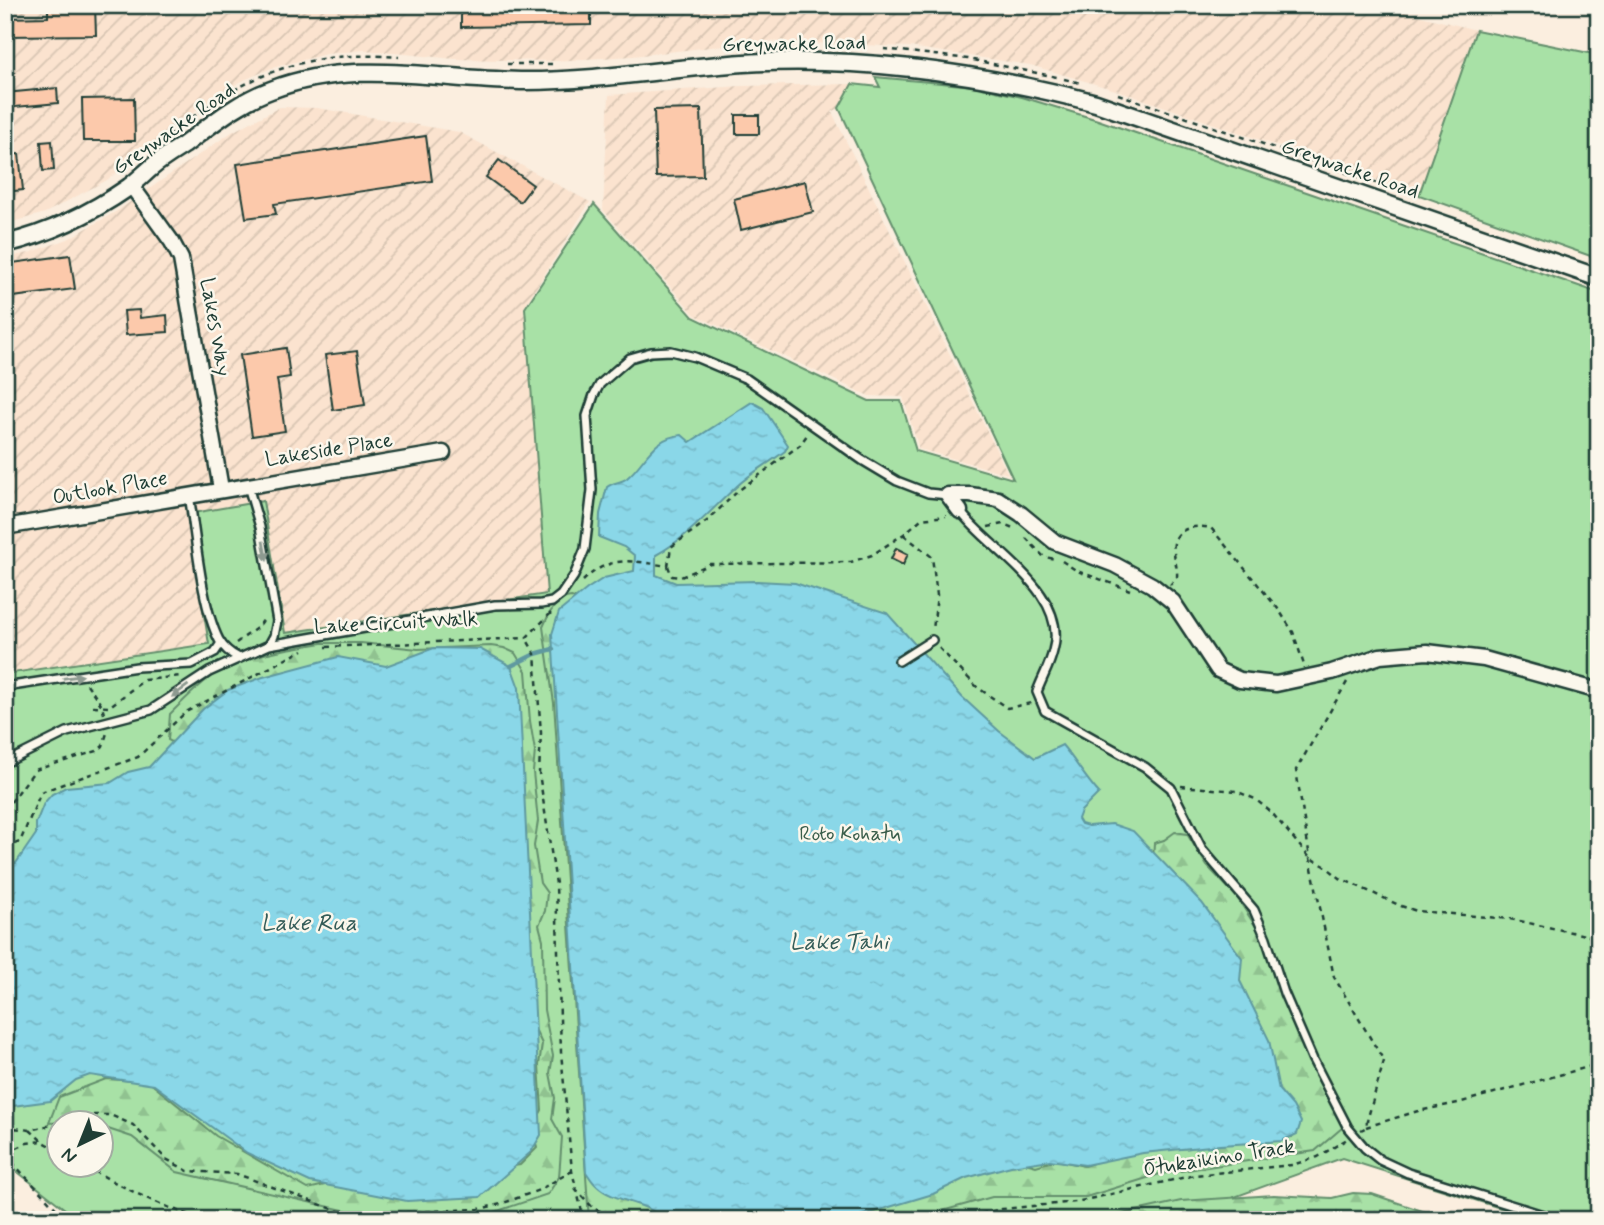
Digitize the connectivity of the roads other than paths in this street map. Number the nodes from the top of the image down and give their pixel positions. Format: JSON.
{"nodes":[{"id":1,"x":131,"y":185,"type":"junction"},
{"id":2,"x":5,"y":244,"type":"edge"},
{"id":3,"x":1599,"y":278,"type":"edge"},
{"id":4,"x":443,"y":453,"type":"dead end"},
{"id":5,"x":248,"y":485,"type":"junction"},
{"id":6,"x":221,"y":489,"type":"junction"},
{"id":7,"x":189,"y":495,"type":"junction"},
{"id":8,"x":948,"y":495,"type":"junction"},
{"id":9,"x":960,"y":511,"type":"joint"},
{"id":10,"x":5,"y":527,"type":"edge"},
{"id":11,"x":932,"y":640,"type":"road end"},
{"id":12,"x":220,"y":643,"type":"junction"},
{"id":13,"x":269,"y":645,"type":"junction"},
{"id":14,"x":239,"y":658,"type":"junction"},
{"id":15,"x":899,"y":661,"type":"dead end"},
{"id":16,"x":5,"y":687,"type":"edge"},
{"id":17,"x":1599,"y":691,"type":"edge"},
{"id":18,"x":5,"y":763,"type":"edge"},
{"id":19,"x":1559,"y":1220,"type":"edge"}],
"edges":[{"from":1,"to":2,"type":"street","name":"Greywacke Road"},
{"from":1,"to":3,"type":"street","name":"Greywacke Road"},
{"from":1,"to":6,"type":"street","name":"Lakes Way"},
{"from":4,"to":5,"type":"street","name":"Lakeside Place"},
{"from":5,"to":6,"type":"street","name":"Lakeside Place"},
{"from":5,"to":13,"type":"lane","one_way":true},
{"from":6,"to":7,"type":"street","name":"Outlook Place"},
{"from":7,"to":10,"type":"street","name":"Outlook Place"},
{"from":7,"to":12,"type":"lane"},
{"from":8,"to":9,"type":"street"},
{"from":8,"to":13,"type":"lane"},
{"from":8,"to":17,"type":"street"},
{"from":9,"to":19,"type":"lane"},
{"from":11,"to":15,"type":"lane"},
{"from":12,"to":14,"type":"lane"},
{"from":16,"to":12,"type":"lane","one_way":true},
{"from":13,"to":14,"type":"lane"},
{"from":14,"to":18,"type":"lane","one_way":true}]}
